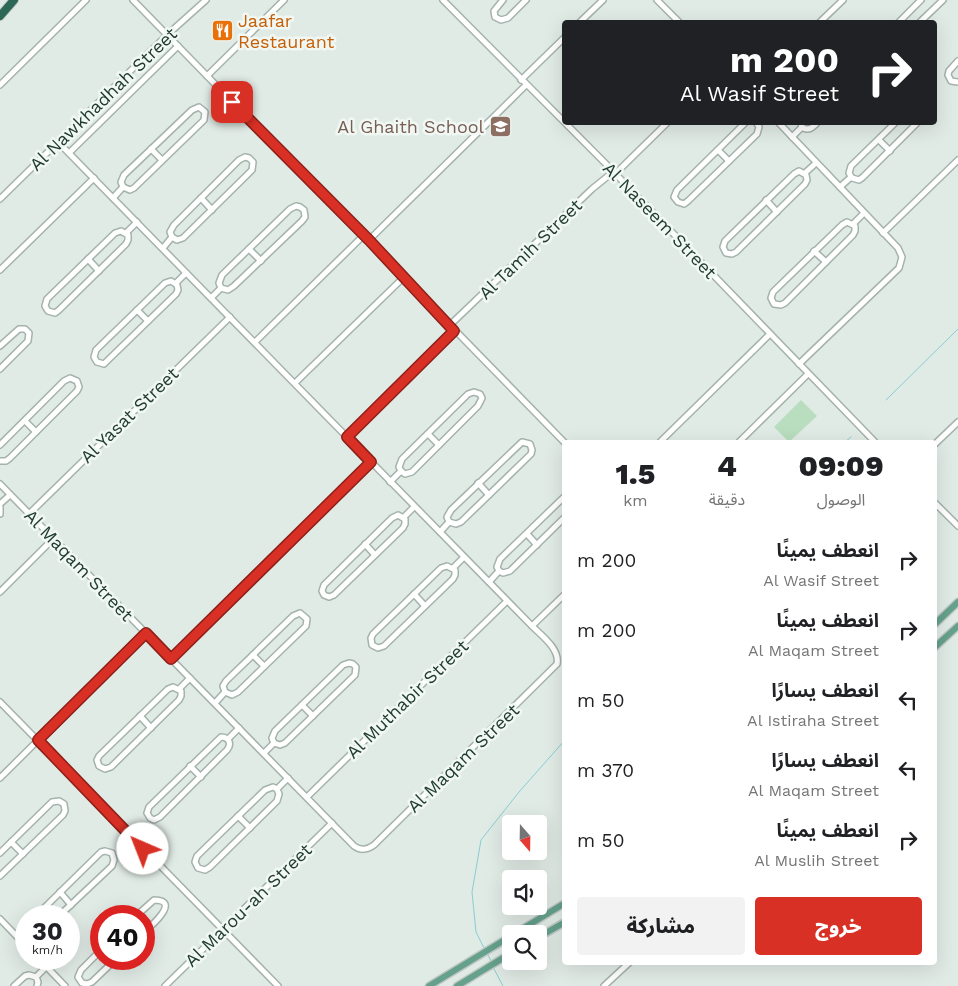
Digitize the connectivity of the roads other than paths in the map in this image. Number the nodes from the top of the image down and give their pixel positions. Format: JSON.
{"nodes":[{"id":1,"x":14,"y":0,"type":"edge"},
{"id":2,"x":86,"y":0,"type":"edge"},
{"id":3,"x":133,"y":0,"type":"edge"},
{"id":4,"x":206,"y":0,"type":"edge"},
{"id":5,"x":284,"y":0,"type":"edge"},
{"id":6,"x":443,"y":0,"type":"edge"},
{"id":7,"x":503,"y":0,"type":"edge"},
{"id":8,"x":526,"y":0,"type":"edge"},
{"id":9,"x":603,"y":0,"type":"edge"},
{"id":10,"x":657,"y":0,"type":"edge"},
{"id":11,"x":843,"y":0,"type":"edge"},
{"id":12,"x":921,"y":0,"type":"edge"},
{"id":13,"x":943,"y":0,"type":"edge"},
{"id":14,"x":0,"y":16,"type":"edge"},
{"id":15,"x":582,"y":20,"type":"edge"},
{"id":16,"x":675,"y":20,"type":"edge"},
{"id":17,"x":822,"y":20,"type":"edge"},
{"id":18,"x":901,"y":20,"type":"edge"},
{"id":19,"x":922,"y":20,"type":"edge"},
{"id":20,"x":167,"y":36,"type":"junction"},
{"id":21,"x":562,"y":40,"type":"edge"},
{"id":22,"x":178,"y":46,"type":"junction"},
{"id":23,"x":958,"y":61,"type":"edge"},
{"id":24,"x":207,"y":76,"type":"junction"},
{"id":25,"x":521,"y":80,"type":"junction"},
{"id":26,"x":958,"y":82,"type":"edge"},
{"id":27,"x":0,"y":85,"type":"edge"},
{"id":28,"x":526,"y":85,"type":"junction"},
{"id":29,"x":562,"y":121,"type":"edge"},
{"id":30,"x":665,"y":125,"type":"edge"},
{"id":31,"x":743,"y":125,"type":"edge"},
{"id":32,"x":758,"y":125,"type":"edge"},
{"id":33,"x":781,"y":125,"type":"edge"},
{"id":34,"x":801,"y":125,"type":"edge"},
{"id":35,"x":814,"y":125,"type":"edge"},
{"id":36,"x":893,"y":125,"type":"edge"},
{"id":37,"x":915,"y":125,"type":"edge"},
{"id":38,"x":568,"y":127,"type":"edge"},
{"id":39,"x":792,"y":137,"type":"junction"},
{"id":40,"x":879,"y":140,"type":"junction"},
{"id":41,"x":58,"y":142,"type":"junction"},
{"id":42,"x":151,"y":149,"type":"junction"},
{"id":43,"x":718,"y":150,"type":"junction"},
{"id":44,"x":890,"y":151,"type":"junction"},
{"id":45,"x":69,"y":153,"type":"junction"},
{"id":46,"x":162,"y":160,"type":"junction"},
{"id":47,"x":958,"y":160,"type":"edge"},
{"id":48,"x":729,"y":161,"type":"junction"},
{"id":49,"x":816,"y":163,"type":"junction"},
{"id":50,"x":613,"y":172,"type":"junction"},
{"id":51,"x":805,"y":173,"type":"junction"},
{"id":52,"x":850,"y":177,"type":"junction"},
{"id":53,"x":94,"y":178,"type":"junction"},
{"id":54,"x":123,"y":187,"type":"junction"},
{"id":55,"x":840,"y":187,"type":"junction"},
{"id":56,"x":113,"y":198,"type":"junction"},
{"id":57,"x":201,"y":198,"type":"junction"},
{"id":58,"x":0,"y":199,"type":"edge"},
{"id":59,"x":766,"y":200,"type":"junction"},
{"id":60,"x":212,"y":210,"type":"junction"},
{"id":61,"x":777,"y":212,"type":"junction"},
{"id":62,"x":864,"y":213,"type":"junction"},
{"id":63,"x":137,"y":222,"type":"junction"},
{"id":64,"x":853,"y":224,"type":"junction"},
{"id":65,"x":126,"y":233,"type":"junction"},
{"id":66,"x":883,"y":233,"type":"junction"},
{"id":67,"x":364,"y":236,"type":"junction"},
{"id":68,"x":172,"y":237,"type":"junction"},
{"id":69,"x":369,"y":240,"type":"junction"},
{"id":70,"x":163,"y":248,"type":"junction"},
{"id":71,"x":249,"y":249,"type":"junction"},
{"id":72,"x":814,"y":251,"type":"junction"},
{"id":73,"x":88,"y":259,"type":"junction"},
{"id":74,"x":260,"y":261,"type":"junction"},
{"id":75,"x":826,"y":262,"type":"junction"},
{"id":76,"x":0,"y":270,"type":"edge"},
{"id":77,"x":99,"y":270,"type":"junction"},
{"id":78,"x":186,"y":272,"type":"junction"},
{"id":79,"x":404,"y":277,"type":"junction"},
{"id":80,"x":176,"y":283,"type":"junction"},
{"id":81,"x":221,"y":288,"type":"junction"},
{"id":82,"x":211,"y":298,"type":"junction"},
{"id":83,"x":138,"y":310,"type":"junction"},
{"id":84,"x":230,"y":317,"type":"junction"},
{"id":85,"x":148,"y":321,"type":"junction"},
{"id":86,"x":452,"y":328,"type":"junction"},
{"id":87,"x":770,"y":334,"type":"junction"},
{"id":88,"x":255,"y":342,"type":"junction"},
{"id":89,"x":0,"y":346,"type":"edge"},
{"id":90,"x":799,"y":364,"type":"junction"},
{"id":91,"x":0,"y":369,"type":"edge"},
{"id":92,"x":808,"y":374,"type":"junction"},
{"id":93,"x":295,"y":383,"type":"junction"},
{"id":94,"x":25,"y":420,"type":"junction"},
{"id":95,"x":958,"y":422,"type":"edge"},
{"id":96,"x":36,"y":432,"type":"junction"},
{"id":97,"x":428,"y":434,"type":"junction"},
{"id":98,"x":347,"y":437,"type":"junction"},
{"id":99,"x":562,"y":440,"type":"edge"},
{"id":100,"x":662,"y":440,"type":"edge"},
{"id":101,"x":741,"y":440,"type":"edge"},
{"id":102,"x":873,"y":440,"type":"edge"},
{"id":103,"x":937,"y":442,"type":"edge"},
{"id":104,"x":0,"y":445,"type":"edge"},
{"id":105,"x":439,"y":445,"type":"junction"},
{"id":106,"x":0,"y":461,"type":"edge"},
{"id":107,"x":371,"y":462,"type":"junction"},
{"id":108,"x":401,"y":471,"type":"junction"},
{"id":109,"x":390,"y":482,"type":"junction"},
{"id":110,"x":478,"y":483,"type":"junction"},
{"id":111,"x":0,"y":484,"type":"edge"},
{"id":112,"x":10,"y":495,"type":"junction"},
{"id":113,"x":489,"y":495,"type":"junction"},
{"id":114,"x":562,"y":499,"type":"edge"},
{"id":115,"x":937,"y":504,"type":"edge"},
{"id":116,"x":0,"y":505,"type":"edge"},
{"id":117,"x":414,"y":507,"type":"junction"},
{"id":118,"x":0,"y":514,"type":"edge"},
{"id":119,"x":28,"y":514,"type":"junction"},
{"id":120,"x":403,"y":518,"type":"junction"},
{"id":121,"x":562,"y":520,"type":"edge"},
{"id":122,"x":450,"y":522,"type":"junction"},
{"id":123,"x":958,"y":526,"type":"edge"},
{"id":124,"x":440,"y":532,"type":"junction"},
{"id":125,"x":526,"y":534,"type":"junction"},
{"id":126,"x":53,"y":540,"type":"junction"},
{"id":127,"x":365,"y":544,"type":"junction"},
{"id":128,"x":537,"y":545,"type":"junction"},
{"id":129,"x":375,"y":555,"type":"junction"},
{"id":130,"x":464,"y":557,"type":"junction"},
{"id":131,"x":453,"y":568,"type":"junction"},
{"id":132,"x":499,"y":571,"type":"junction"},
{"id":133,"x":489,"y":582,"type":"junction"},
{"id":134,"x":0,"y":592,"type":"edge"},
{"id":135,"x":414,"y":594,"type":"junction"},
{"id":136,"x":562,"y":597,"type":"edge"},
{"id":137,"x":508,"y":601,"type":"junction"},
{"id":138,"x":958,"y":602,"type":"edge"},
{"id":139,"x":426,"y":606,"type":"junction"},
{"id":140,"x":937,"y":622,"type":"edge"},
{"id":141,"x":532,"y":626,"type":"junction"},
{"id":142,"x":958,"y":626,"type":"edge"},
{"id":143,"x":146,"y":633,"type":"junction"},
{"id":144,"x":937,"y":645,"type":"edge"},
{"id":145,"x":253,"y":655,"type":"junction"},
{"id":146,"x":171,"y":659,"type":"junction"},
{"id":147,"x":264,"y":666,"type":"junction"},
{"id":148,"x":190,"y":678,"type":"junction"},
{"id":149,"x":179,"y":689,"type":"junction"},
{"id":150,"x":225,"y":692,"type":"junction"},
{"id":151,"x":0,"y":702,"type":"edge"},
{"id":152,"x":215,"y":703,"type":"junction"},
{"id":153,"x":302,"y":705,"type":"junction"},
{"id":154,"x":140,"y":716,"type":"junction"},
{"id":155,"x":313,"y":716,"type":"junction"},
{"id":156,"x":151,"y":728,"type":"junction"},
{"id":157,"x":240,"y":728,"type":"junction"},
{"id":158,"x":38,"y":740,"type":"junction"},
{"id":159,"x":228,"y":740,"type":"junction"},
{"id":160,"x":274,"y":743,"type":"junction"},
{"id":161,"x":264,"y":753,"type":"junction"},
{"id":162,"x":190,"y":766,"type":"junction"},
{"id":163,"x":200,"y":777,"type":"junction"},
{"id":164,"x":0,"y":778,"type":"edge"},
{"id":165,"x":288,"y":778,"type":"junction"},
{"id":166,"x":277,"y":789,"type":"junction"},
{"id":167,"x":307,"y":797,"type":"junction"},
{"id":168,"x":238,"y":816,"type":"junction"},
{"id":169,"x":332,"y":823,"type":"junction"},
{"id":170,"x":250,"y":828,"type":"junction"},
{"id":171,"x":11,"y":842,"type":"junction"},
{"id":172,"x":0,"y":853,"type":"edge"},
{"id":173,"x":22,"y":854,"type":"junction"},
{"id":174,"x":0,"y":876,"type":"edge"},
{"id":175,"x":60,"y":892,"type":"junction"},
{"id":176,"x":71,"y":904,"type":"joint"},
{"id":177,"x":47,"y":905,"type":"edge"},
{"id":178,"x":148,"y":905,"type":"edge"},
{"id":179,"x":562,"y":905,"type":"edge"},
{"id":180,"x":0,"y":919,"type":"edge"},
{"id":181,"x":155,"y":921,"type":"edge"},
{"id":182,"x":562,"y":924,"type":"edge"},
{"id":183,"x":529,"y":925,"type":"edge"},
{"id":184,"x":223,"y":930,"type":"junction"},
{"id":185,"x":15,"y":932,"type":"edge"},
{"id":186,"x":547,"y":932,"type":"edge"},
{"id":187,"x":502,"y":942,"type":"edge"},
{"id":188,"x":502,"y":959,"type":"edge"},
{"id":189,"x":90,"y":962,"type":"edge"},
{"id":190,"x":627,"y":965,"type":"edge"},
{"id":191,"x":43,"y":970,"type":"edge"},
{"id":192,"x":49,"y":970,"type":"edge"},
{"id":193,"x":105,"y":970,"type":"edge"},
{"id":194,"x":36,"y":977,"type":"junction"},
{"id":195,"x":79,"y":984,"type":"edge"},
{"id":196,"x":168,"y":985,"type":"edge"},
{"id":197,"x":14,"y":986,"type":"edge"},
{"id":198,"x":37,"y":986,"type":"edge"},
{"id":199,"x":65,"y":986,"type":"edge"},
{"id":200,"x":278,"y":986,"type":"edge"},
{"id":201,"x":428,"y":986,"type":"edge"},
{"id":202,"x":458,"y":986,"type":"edge"},
{"id":203,"x":604,"y":986,"type":"edge"}],
"edges":[{"from":1,"to":14,"type":"highway"},
{"from":2,"to":27,"type":"street"},
{"from":3,"to":20,"type":"street"},
{"from":4,"to":20,"type":"street","name":"Al Nawkhadhah Street"},
{"from":5,"to":24,"type":"street"},
{"from":6,"to":25,"type":"street","name":"Al Naseem Street"},
{"from":7,"to":8,"type":"street"},
{"from":9,"to":15,"type":"street"},
{"from":10,"to":16,"type":"street"},
{"from":11,"to":17,"type":"street"},
{"from":12,"to":18,"type":"street"},
{"from":13,"to":19,"type":"street"},
{"from":20,"to":22,"type":"street"},
{"from":20,"to":41,"type":"street","name":"Al Nawkhadhah Street"},
{"from":21,"to":25,"type":"street"},
{"from":22,"to":24,"type":"street"},
{"from":22,"to":45,"type":"street","name":"Al Nawkhadhah Street"},
{"from":23,"to":26,"type":"street"},
{"from":24,"to":67,"type":"street"},
{"from":25,"to":28,"type":"street","name":"Al Naseem Street"},
{"from":28,"to":29,"type":"street","name":"Al Naseem Street"},
{"from":28,"to":69,"type":"street"},
{"from":30,"to":50,"type":"street","name":"Al Tamih Street"},
{"from":31,"to":43,"type":"street"},
{"from":32,"to":48,"type":"street"},
{"from":33,"to":39,"type":"street"},
{"from":34,"to":35,"type":"street"},
{"from":34,"to":39,"type":"street"},
{"from":36,"to":40,"type":"street"},
{"from":37,"to":44,"type":"street"},
{"from":38,"to":50,"type":"street","name":"Al Naseem Street"},
{"from":39,"to":49,"type":"street"},
{"from":40,"to":44,"type":"street"},
{"from":40,"to":52,"type":"street"},
{"from":41,"to":45,"type":"street","name":"Al Maqam Street"},
{"from":41,"to":58,"type":"street","name":"Al Nawkhadhah Street"},
{"from":42,"to":46,"type":"street"},
{"from":42,"to":46,"type":"street"},
{"from":42,"to":54,"type":"street"},
{"from":43,"to":48,"type":"street"},
{"from":43,"to":48,"type":"street"},
{"from":44,"to":52,"type":"street"},
{"from":45,"to":53,"type":"street","name":"Al Maqam Street"},
{"from":46,"to":54,"type":"street"},
{"from":47,"to":66,"type":"street"},
{"from":49,"to":51,"type":"street"},
{"from":49,"to":55,"type":"street"},
{"from":50,"to":86,"type":"street","name":"Al Tamih Street"},
{"from":50,"to":87,"type":"street","name":"Al Naseem Street"},
{"from":51,"to":59,"type":"street"},
{"from":51,"to":61,"type":"street"},
{"from":52,"to":55,"type":"street"},
{"from":53,"to":56,"type":"street","name":"Al Maqam Street"},
{"from":53,"to":76,"type":"street"},
{"from":54,"to":56,"type":"street"},
{"from":55,"to":62,"type":"street"},
{"from":56,"to":63,"type":"street","name":"Al Maqam Street"},
{"from":57,"to":60,"type":"street"},
{"from":57,"to":60,"type":"street"},
{"from":57,"to":68,"type":"street"},
{"from":59,"to":61,"type":"street"},
{"from":59,"to":61,"type":"street"},
{"from":60,"to":68,"type":"street"},
{"from":62,"to":64,"type":"street"},
{"from":62,"to":66,"type":"street"},
{"from":63,"to":65,"type":"street"},
{"from":63,"to":70,"type":"street","name":"Al Maqam Street"},
{"from":64,"to":72,"type":"street"},
{"from":64,"to":75,"type":"street"},
{"from":65,"to":73,"type":"street"},
{"from":65,"to":77,"type":"street"},
{"from":66,"to":90,"type":"street"},
{"from":67,"to":69,"type":"street"},
{"from":67,"to":88,"type":"street"},
{"from":68,"to":70,"type":"street"},
{"from":69,"to":79,"type":"street"},
{"from":70,"to":78,"type":"street","name":"Al Maqam Street"},
{"from":71,"to":74,"type":"street"},
{"from":71,"to":74,"type":"street"},
{"from":71,"to":81,"type":"street"},
{"from":72,"to":75,"type":"street"},
{"from":72,"to":75,"type":"street"},
{"from":73,"to":77,"type":"street"},
{"from":73,"to":77,"type":"street"},
{"from":74,"to":81,"type":"street"},
{"from":78,"to":80,"type":"street"},
{"from":78,"to":82,"type":"street","name":"Al Maqam Street"},
{"from":79,"to":86,"type":"street"},
{"from":79,"to":93,"type":"street"},
{"from":80,"to":83,"type":"street"},
{"from":80,"to":85,"type":"street"},
{"from":81,"to":82,"type":"street"},
{"from":82,"to":84,"type":"street","name":"Al Maqam Street"},
{"from":83,"to":85,"type":"street"},
{"from":83,"to":85,"type":"street"},
{"from":84,"to":88,"type":"street","name":"Al Maqam Street"},
{"from":84,"to":119,"type":"street","name":"Al Yasat Street"},
{"from":86,"to":98,"type":"street","name":"Al Tamih Street"},
{"from":86,"to":99,"type":"street"},
{"from":87,"to":90,"type":"street","name":"Al Naseem Street"},
{"from":87,"to":100,"type":"street"},
{"from":88,"to":93,"type":"street","name":"Al Maqam Street"},
{"from":89,"to":91,"type":"street"},
{"from":90,"to":92,"type":"street","name":"Al Naseem Street"},
{"from":92,"to":101,"type":"street"},
{"from":92,"to":102,"type":"street","name":"Al Naseem Street"},
{"from":93,"to":98,"type":"street","name":"Al Maqam Street"},
{"from":94,"to":96,"type":"street"},
{"from":94,"to":96,"type":"street"},
{"from":94,"to":104,"type":"street"},
{"from":95,"to":103,"type":"street"},
{"from":96,"to":106,"type":"street"},
{"from":97,"to":105,"type":"street"},
{"from":97,"to":105,"type":"street"},
{"from":97,"to":108,"type":"street"},
{"from":98,"to":107,"type":"street","name":"Al Maqam Street"},
{"from":105,"to":108,"type":"street"},
{"from":107,"to":109,"type":"street","name":"Al Maqam Street"},
{"from":107,"to":146,"type":"street"},
{"from":108,"to":109,"type":"street"},
{"from":109,"to":117,"type":"street","name":"Al Maqam Street"},
{"from":110,"to":113,"type":"street"},
{"from":110,"to":113,"type":"street"},
{"from":110,"to":122,"type":"street"},
{"from":111,"to":112,"type":"street","name":"Al Maqam Street"},
{"from":112,"to":116,"type":"street","name":"Al Maqam Street"},
{"from":112,"to":119,"type":"street","name":"Al Maqam Street"},
{"from":113,"to":122,"type":"street"},
{"from":114,"to":125,"type":"street"},
{"from":115,"to":123,"type":"street"},
{"from":116,"to":118,"type":"street","name":"Al Maqam Street"},
{"from":117,"to":120,"type":"street"},
{"from":117,"to":124,"type":"street","name":"Al Maqam Street"},
{"from":119,"to":126,"type":"street","name":"Al Maqam Street"},
{"from":120,"to":127,"type":"street"},
{"from":120,"to":129,"type":"street"},
{"from":121,"to":128,"type":"street"},
{"from":122,"to":124,"type":"street"},
{"from":124,"to":130,"type":"street","name":"Al Maqam Street"},
{"from":125,"to":128,"type":"street"},
{"from":125,"to":132,"type":"street"},
{"from":126,"to":134,"type":"street"},
{"from":126,"to":143,"type":"street","name":"Al Maqam Street"},
{"from":127,"to":129,"type":"street"},
{"from":127,"to":129,"type":"street"},
{"from":128,"to":132,"type":"street"},
{"from":130,"to":131,"type":"street"},
{"from":130,"to":133,"type":"street","name":"Al Maqam Street"},
{"from":131,"to":135,"type":"street"},
{"from":131,"to":139,"type":"street"},
{"from":132,"to":133,"type":"street"},
{"from":133,"to":137,"type":"street","name":"Al Maqam Street"},
{"from":135,"to":139,"type":"street"},
{"from":135,"to":139,"type":"street"},
{"from":136,"to":141,"type":"street"},
{"from":137,"to":141,"type":"street","name":"Al Maqam Street"},
{"from":137,"to":167,"type":"street","name":"Al Muthabir Street"},
{"from":138,"to":140,"type":"main road"},
{"from":141,"to":169,"type":"street","name":"Al Maqam Street"},
{"from":142,"to":144,"type":"main road"},
{"from":143,"to":146,"type":"street","name":"Al Maqam Street"},
{"from":143,"to":158,"type":"street"},
{"from":145,"to":147,"type":"street"},
{"from":145,"to":147,"type":"street"},
{"from":145,"to":150,"type":"street"},
{"from":146,"to":148,"type":"street","name":"Al Maqam Street"},
{"from":147,"to":150,"type":"street"},
{"from":148,"to":149,"type":"street"},
{"from":148,"to":152,"type":"street","name":"Al Maqam Street"},
{"from":149,"to":154,"type":"street"},
{"from":149,"to":156,"type":"street"},
{"from":150,"to":152,"type":"street"},
{"from":151,"to":158,"type":"street"},
{"from":152,"to":157,"type":"street","name":"Al Maqam Street"},
{"from":153,"to":155,"type":"street"},
{"from":153,"to":155,"type":"street"},
{"from":153,"to":160,"type":"street"},
{"from":154,"to":156,"type":"street"},
{"from":154,"to":156,"type":"street"},
{"from":155,"to":160,"type":"street"},
{"from":157,"to":159,"type":"street"},
{"from":157,"to":161,"type":"street","name":"Al Maqam Street"},
{"from":158,"to":164,"type":"street"},
{"from":158,"to":184,"type":"street"},
{"from":159,"to":162,"type":"street"},
{"from":159,"to":163,"type":"street"},
{"from":160,"to":161,"type":"street"},
{"from":161,"to":165,"type":"street","name":"Al Maqam Street"},
{"from":162,"to":163,"type":"street"},
{"from":162,"to":163,"type":"street"},
{"from":165,"to":166,"type":"street"},
{"from":165,"to":167,"type":"street","name":"Al Maqam Street"},
{"from":166,"to":168,"type":"street"},
{"from":166,"to":170,"type":"street"},
{"from":167,"to":169,"type":"street","name":"Al Maqam Street"},
{"from":168,"to":170,"type":"street"},
{"from":168,"to":170,"type":"street"},
{"from":169,"to":184,"type":"street","name":"Al Marou-ah Street"},
{"from":171,"to":172,"type":"street"},
{"from":171,"to":173,"type":"street"},
{"from":171,"to":173,"type":"street"},
{"from":173,"to":174,"type":"street"},
{"from":175,"to":176,"type":"street"},
{"from":175,"to":176,"type":"street"},
{"from":175,"to":177,"type":"street"},
{"from":178,"to":181,"type":"street"},
{"from":179,"to":183,"type":"main road"},
{"from":180,"to":185,"type":"street"},
{"from":182,"to":186,"type":"main road"},
{"from":184,"to":196,"type":"street","name":"Al Marou-ah Street"},
{"from":184,"to":200,"type":"street"},
{"from":187,"to":201,"type":"main road"},
{"from":188,"to":202,"type":"main road"},
{"from":189,"to":195,"type":"street"},
{"from":190,"to":203,"type":"street"},
{"from":191,"to":194,"type":"street"},
{"from":192,"to":199,"type":"street"},
{"from":193,"to":195,"type":"street"},
{"from":194,"to":197,"type":"street"},
{"from":194,"to":198,"type":"street"}]}
